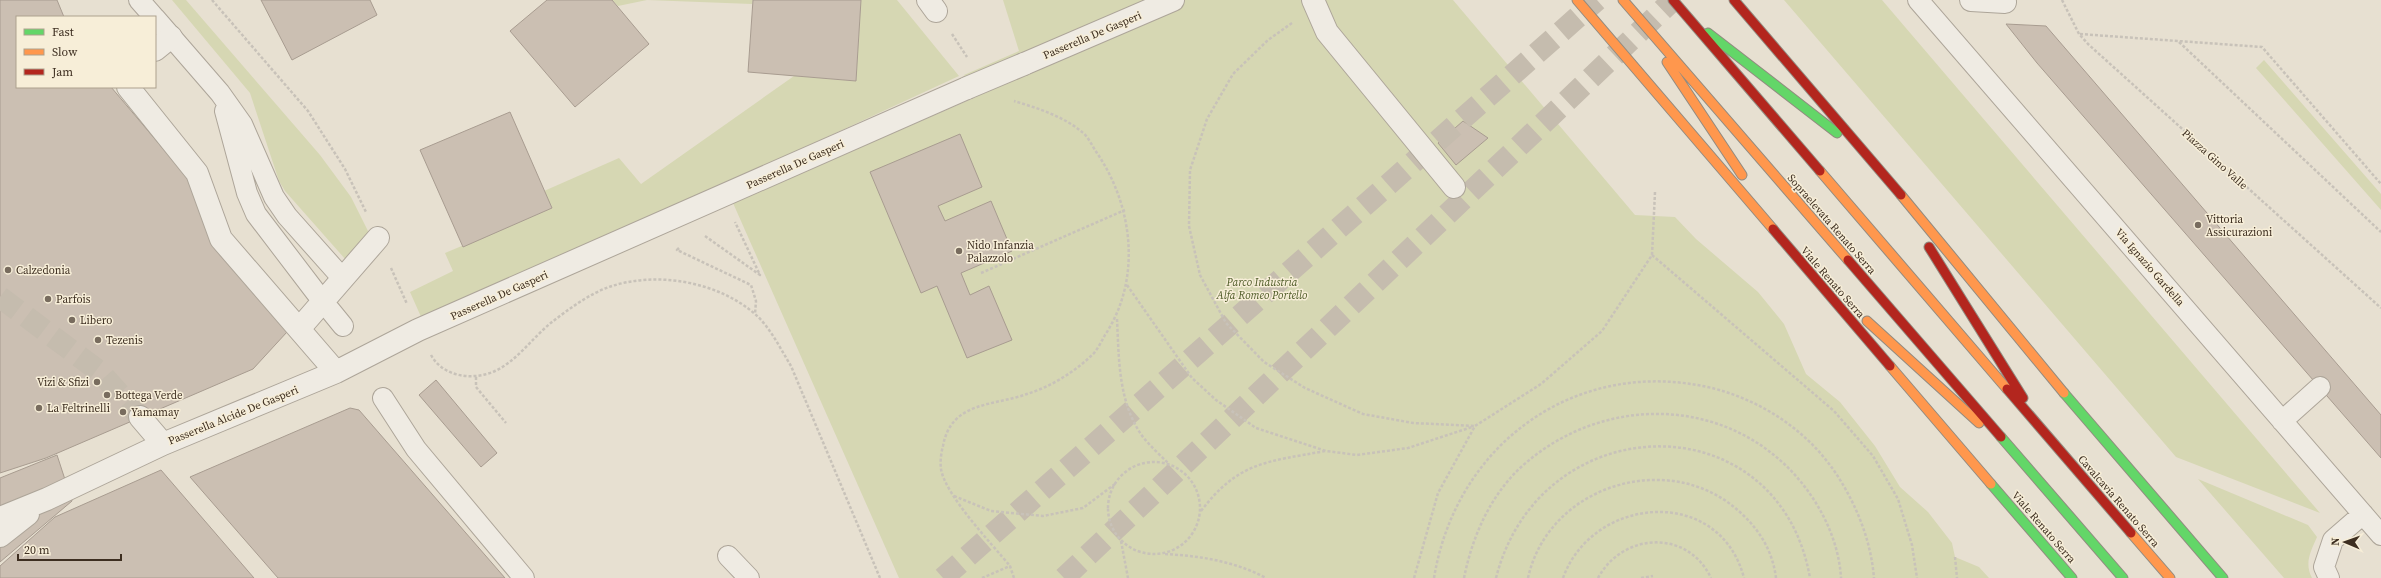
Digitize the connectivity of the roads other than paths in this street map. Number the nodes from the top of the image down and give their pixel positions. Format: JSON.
{"nodes":[{"id":1,"x":139,"y":0,"type":"edge"},
{"id":2,"x":1173,"y":0,"type":"edge"},
{"id":3,"x":1578,"y":0,"type":"edge"},
{"id":4,"x":1623,"y":0,"type":"edge"},
{"id":5,"x":1673,"y":0,"type":"edge"},
{"id":6,"x":1734,"y":0,"type":"edge"},
{"id":7,"x":1918,"y":0,"type":"edge"},
{"id":8,"x":1971,"y":0,"type":"edge"},
{"id":9,"x":2006,"y":2,"type":"dead end"},
{"id":10,"x":1314,"y":4,"type":"edge"},
{"id":11,"x":1634,"y":13,"type":"junction"},
{"id":12,"x":152,"y":16,"type":"edge"},
{"id":13,"x":1688,"y":17,"type":"junction"},
{"id":14,"x":156,"y":24,"type":"edge"},
{"id":15,"x":163,"y":44,"type":"edge"},
{"id":16,"x":129,"y":88,"type":"edge"},
{"id":17,"x":220,"y":93,"type":"junction"},
{"id":18,"x":1876,"y":164,"type":"junction"},
{"id":19,"x":1454,"y":187,"type":"dead end"},
{"id":20,"x":378,"y":238,"type":"road end"},
{"id":21,"x":1797,"y":258,"type":"junction"},
{"id":22,"x":336,"y":271,"type":"dead end"},
{"id":23,"x":317,"y":294,"type":"dead end"},
{"id":24,"x":330,"y":310,"type":"dead end"},
{"id":25,"x":342,"y":326,"type":"dead end"},
{"id":26,"x":300,"y":329,"type":"junction"},
{"id":27,"x":418,"y":330,"type":"joint"},
{"id":28,"x":336,"y":372,"type":"junction"},
{"id":29,"x":2320,"y":387,"type":"dead end"},
{"id":30,"x":383,"y":398,"type":"dead end"},
{"id":31,"x":140,"y":417,"type":"tunnel mouth"},
{"id":32,"x":2282,"y":421,"type":"junction"},
{"id":33,"x":2050,"y":439,"type":"junction"},
{"id":34,"x":163,"y":444,"type":"junction"},
{"id":35,"x":2023,"y":463,"type":"junction"},
{"id":36,"x":47,"y":499,"type":"junction"},
{"id":37,"x":2363,"y":514,"type":"junction"},
{"id":38,"x":0,"y":518,"type":"edge"},
{"id":39,"x":2381,"y":534,"type":"edge"},
{"id":40,"x":0,"y":536,"type":"edge"},
{"id":41,"x":728,"y":556,"type":"dead end"},
{"id":42,"x":524,"y":578,"type":"edge"},
{"id":43,"x":749,"y":578,"type":"edge"},
{"id":44,"x":2072,"y":578,"type":"edge"},
{"id":45,"x":2123,"y":578,"type":"edge"},
{"id":46,"x":2170,"y":578,"type":"edge"},
{"id":47,"x":2223,"y":578,"type":"edge"},
{"id":48,"x":2329,"y":578,"type":"edge"}],
"edges":[{"from":1,"to":12,"type":"lane"},
{"from":2,"to":27,"type":"street","name":"Passerella De Gasperi","bridge":true},
{"from":3,"to":21,"type":"main road","name":"Viale Renato Serra"},
{"from":4,"to":11,"type":"main road","name":"Sopraelevata Renato Serra"},
{"from":5,"to":13,"type":"main road"},
{"from":6,"to":18,"type":"main road"},
{"from":7,"to":32,"type":"lane","name":"Via Ignazio Gardella"},
{"from":8,"to":9,"type":"street"},
{"from":10,"to":19,"type":"street"},
{"from":11,"to":21,"type":"main road"},
{"from":11,"to":35,"type":"main road","name":"Sopraelevata Renato Serra"},
{"from":13,"to":18,"type":"main road"},
{"from":13,"to":33,"type":"main road"},
{"from":14,"to":15,"type":"lane"},
{"from":15,"to":17,"type":"lane"},
{"from":16,"to":26,"type":"street"},
{"from":17,"to":22,"type":"lane"},
{"from":17,"to":23,"type":"lane"},
{"from":18,"to":33,"type":"main road"},
{"from":18,"to":47,"type":"main road"},
{"from":20,"to":26,"type":"street"},
{"from":21,"to":35,"type":"main road"},
{"from":21,"to":44,"type":"main road","name":"Viale Renato Serra"},
{"from":24,"to":25,"type":"lane"},
{"from":26,"to":28,"type":"street"},
{"from":27,"to":28,"type":"street","name":"Passerella Alcide De Gasperi"},
{"from":28,"to":34,"type":"street","name":"Passerella Alcide De Gasperi"},
{"from":29,"to":32,"type":"lane"},
{"from":30,"to":42,"type":"lane"},
{"from":31,"to":34,"type":"street"},
{"from":32,"to":37,"type":"lane","name":"Via Ignazio Gardella"},
{"from":33,"to":46,"type":"main road","name":"Cavalcavia Renato Serra"},
{"from":34,"to":36,"type":"street","name":"Passerella Alcide De Gasperi"},
{"from":35,"to":45,"type":"main road"},
{"from":36,"to":38,"type":"street"},
{"from":36,"to":40,"type":"street"},
{"from":37,"to":39,"type":"lane","name":"Via Ignazio Gardella"},
{"from":37,"to":48,"type":"lane"},
{"from":41,"to":43,"type":"lane"}]}
